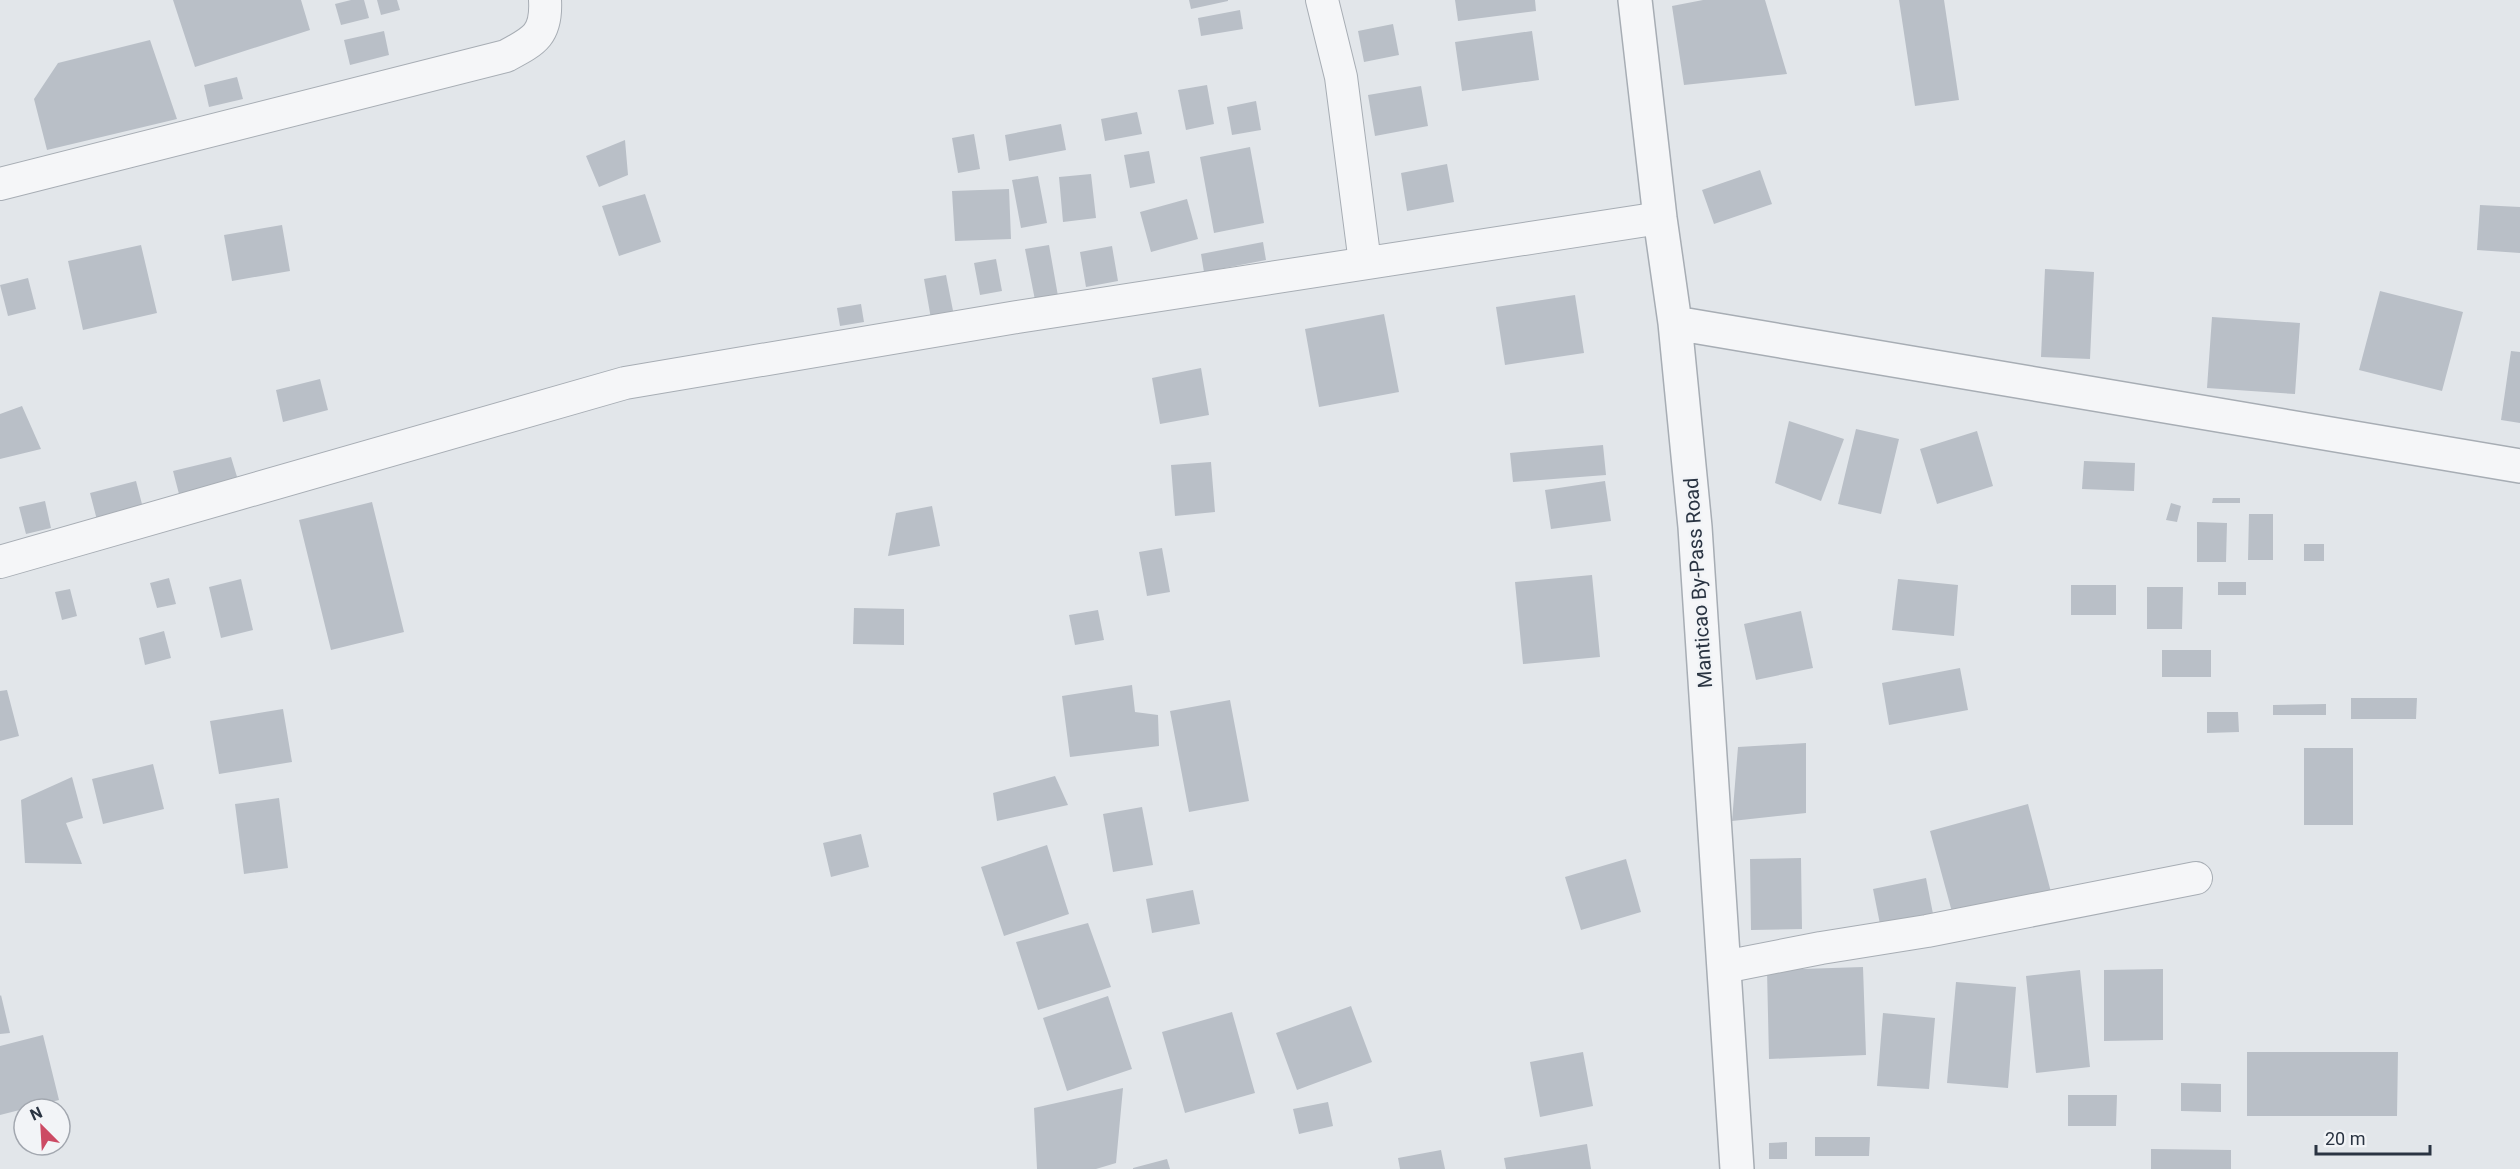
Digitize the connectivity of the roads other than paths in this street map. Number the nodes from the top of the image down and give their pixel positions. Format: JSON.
{"nodes":[{"id":1,"x":545,"y":0,"type":"edge"},
{"id":2,"x":1322,"y":0,"type":"edge"},
{"id":3,"x":1635,"y":0,"type":"edge"},
{"id":4,"x":0,"y":184,"type":"edge"},
{"id":5,"x":1660,"y":218,"type":"junction"},
{"id":6,"x":1365,"y":263,"type":"junction"},
{"id":7,"x":1676,"y":323,"type":"junction"},
{"id":8,"x":2520,"y":466,"type":"edge"},
{"id":9,"x":0,"y":562,"type":"edge"},
{"id":10,"x":2196,"y":878,"type":"dead end"},
{"id":11,"x":1724,"y":967,"type":"junction"},
{"id":12,"x":1737,"y":1169,"type":"edge"}],
"edges":[{"from":1,"to":4,"type":"street"},
{"from":2,"to":6,"type":"street"},
{"from":3,"to":5,"type":"street","name":"Manticao By-Pass Road"},
{"from":5,"to":6,"type":"street"},
{"from":5,"to":7,"type":"street","name":"Manticao By-Pass Road"},
{"from":6,"to":9,"type":"street"},
{"from":7,"to":8,"type":"street"},
{"from":7,"to":11,"type":"street","name":"Manticao By-Pass Road"},
{"from":10,"to":11,"type":"street"},
{"from":11,"to":12,"type":"street","name":"Manticao By-Pass Road"}]}
